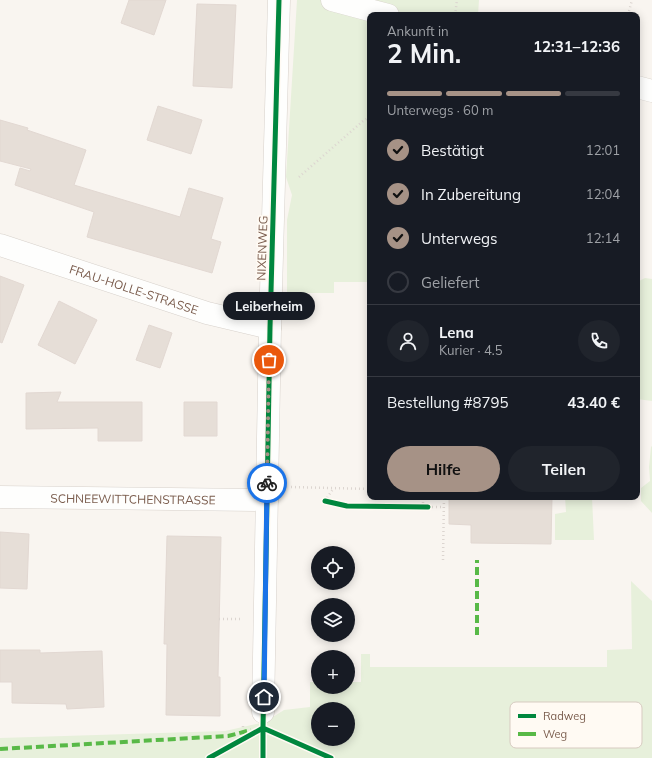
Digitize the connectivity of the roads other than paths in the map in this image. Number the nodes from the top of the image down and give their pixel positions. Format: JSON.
{"nodes":[{"id":1,"x":279,"y":0,"type":"edge"},
{"id":2,"x":332,"y":0,"type":"edge"},
{"id":3,"x":377,"y":12,"type":"edge"},
{"id":4,"x":640,"y":88,"type":"edge"},
{"id":5,"x":652,"y":91,"type":"edge"},
{"id":6,"x":0,"y":245,"type":"edge"},
{"id":7,"x":270,"y":328,"type":"junction"},
{"id":8,"x":0,"y":497,"type":"edge"},
{"id":9,"x":267,"y":500,"type":"junction"},
{"id":10,"x":264,"y":712,"type":"dead end"}],
"edges":[{"from":1,"to":7,"type":"street","name":"NIXENWEG"},
{"from":2,"to":3,"type":"street"},
{"from":4,"to":5,"type":"street"},
{"from":6,"to":7,"type":"street","name":"FRAU-HOLLE-STRASSE"},
{"from":7,"to":9,"type":"street","name":"NIXENWEG"},
{"from":8,"to":9,"type":"street","name":"SCHNEEWITTCHENSTRASSE"},
{"from":9,"to":10,"type":"street","name":"NIXENWEG"}]}
